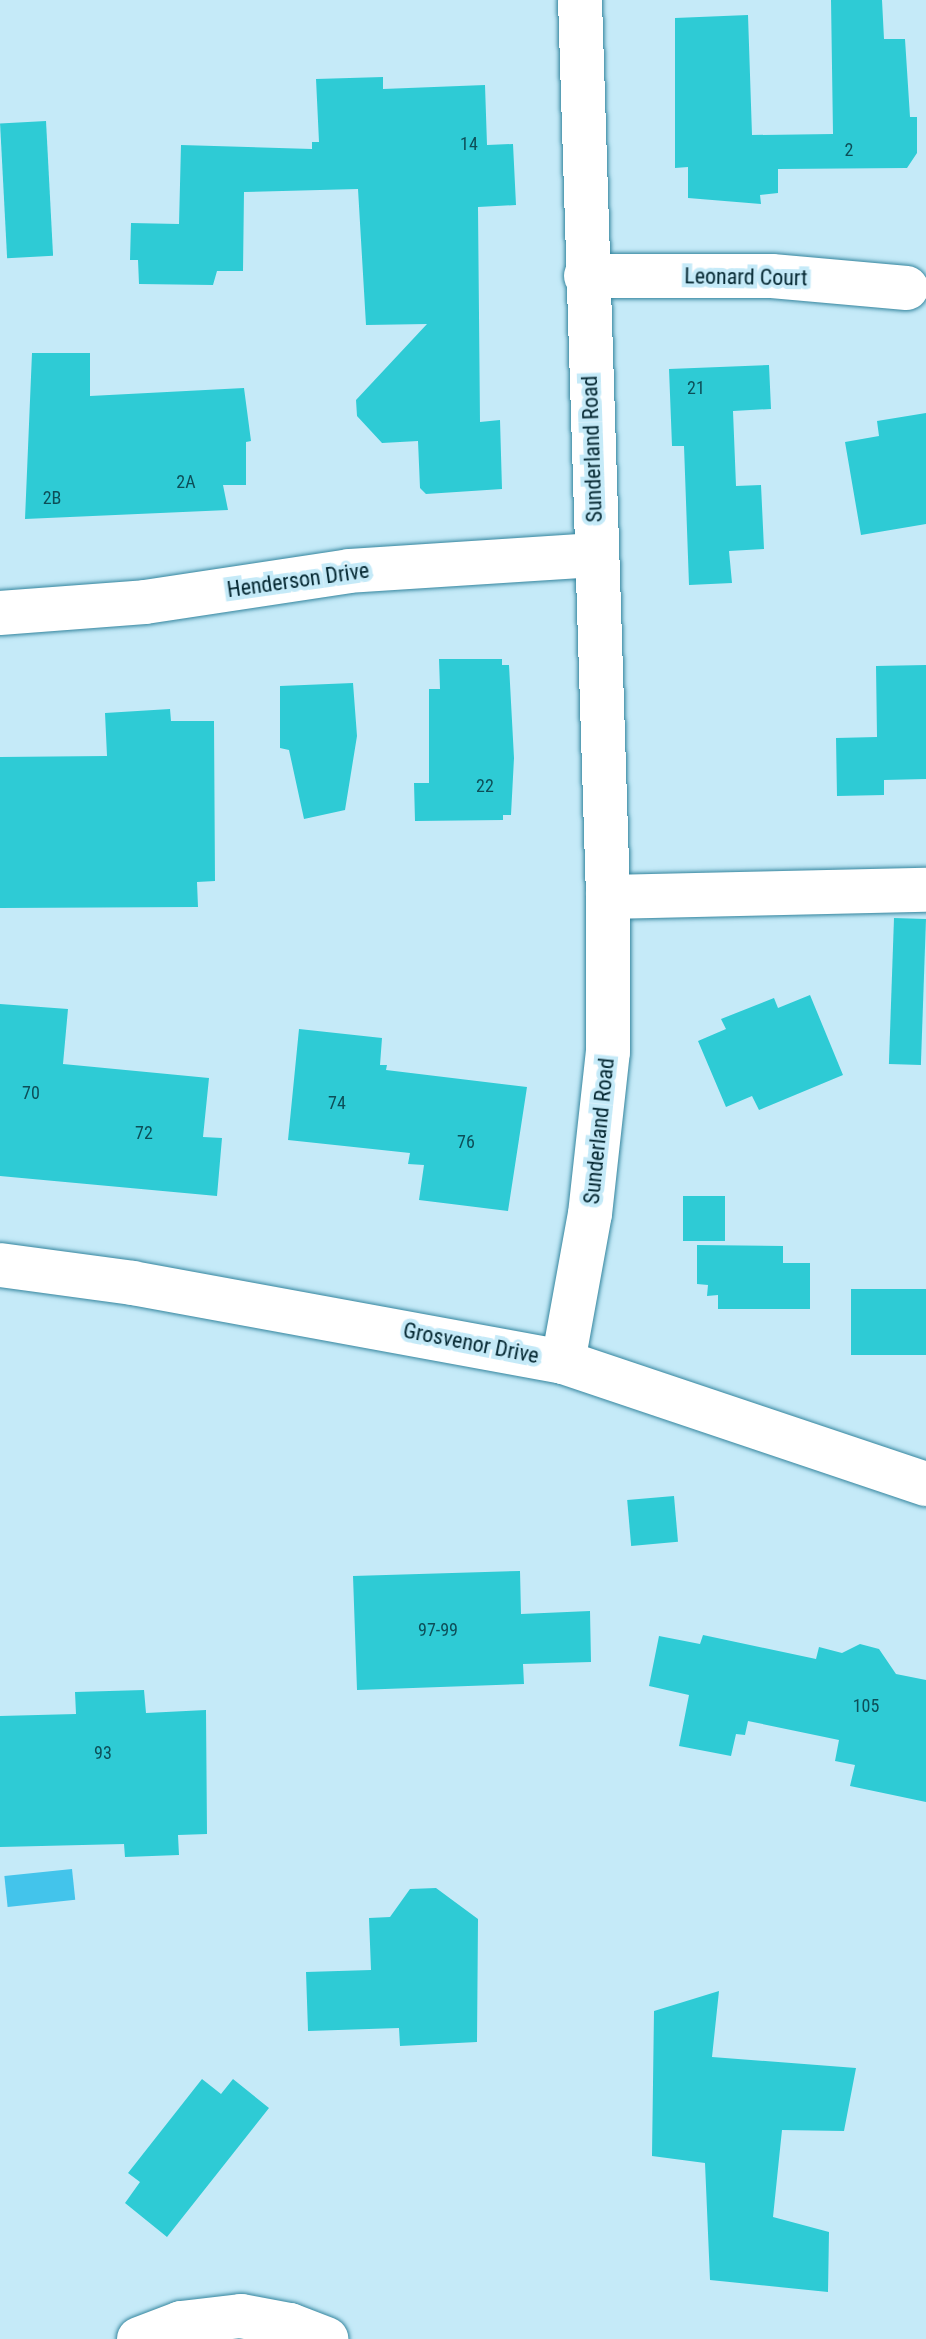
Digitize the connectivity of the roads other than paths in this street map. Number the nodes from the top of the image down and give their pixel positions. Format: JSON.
{"nodes":[{"id":1,"x":580,"y":0,"type":"edge"},
{"id":2,"x":586,"y":276,"type":"junction"},
{"id":3,"x":906,"y":288,"type":"dead end"},
{"id":4,"x":596,"y":555,"type":"junction"},
{"id":5,"x":0,"y":613,"type":"edge"},
{"id":6,"x":926,"y":890,"type":"edge"},
{"id":7,"x":608,"y":897,"type":"junction"},
{"id":8,"x":0,"y":1265,"type":"edge"},
{"id":9,"x":563,"y":1362,"type":"junction"},
{"id":10,"x":926,"y":1484,"type":"edge"},
{"id":11,"x":139,"y":2339,"type":"edge"},
{"id":12,"x":326,"y":2339,"type":"edge"}],
"edges":[{"from":1,"to":2,"type":"street","name":"Sunderland Road"},
{"from":2,"to":3,"type":"street","name":"Leonard Court"},
{"from":2,"to":4,"type":"street","name":"Sunderland Road"},
{"from":4,"to":5,"type":"street","name":"Henderson Drive"},
{"from":4,"to":7,"type":"street","name":"Sunderland Road"},
{"from":6,"to":7,"type":"street"},
{"from":7,"to":9,"type":"street","name":"Sunderland Road"},
{"from":8,"to":9,"type":"street","name":"Grosvenor Drive"},
{"from":9,"to":10,"type":"street","name":"Grosvenor Drive"},
{"from":11,"to":12,"type":"street"}]}
